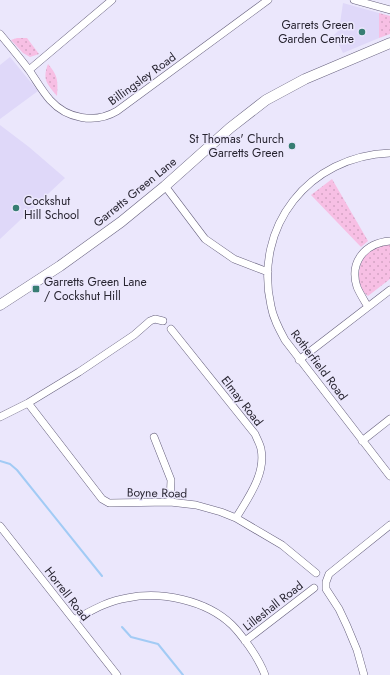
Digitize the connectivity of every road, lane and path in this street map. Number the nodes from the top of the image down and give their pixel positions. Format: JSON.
{"nodes":[{"id":1,"x":112,"y":0,"type":"edge"},
{"id":2,"x":268,"y":0,"type":"edge"},
{"id":3,"x":354,"y":0,"type":"edge"},
{"id":4,"x":390,"y":10,"type":"edge"},
{"id":5,"x":0,"y":34,"type":"edge"},
{"id":6,"x":390,"y":43,"type":"edge"},
{"id":7,"x":29,"y":70,"type":"junction"},
{"id":8,"x":390,"y":153,"type":"edge"},
{"id":9,"x":165,"y":186,"type":"junction"},
{"id":10,"x":390,"y":241,"type":"edge"},
{"id":11,"x":268,"y":272,"type":"junction"},
{"id":12,"x":390,"y":290,"type":"edge"},
{"id":13,"x":0,"y":305,"type":"edge"},
{"id":14,"x":368,"y":307,"type":"junction"},
{"id":15,"x":163,"y":321,"type":"dead end"},
{"id":16,"x":171,"y":329,"type":"dead end"},
{"id":17,"x":299,"y":360,"type":"junction"},
{"id":18,"x":28,"y":403,"type":"junction"},
{"id":19,"x":0,"y":417,"type":"edge"},
{"id":20,"x":390,"y":419,"type":"edge"},
{"id":21,"x":154,"y":437,"type":"dead end"},
{"id":22,"x":362,"y":441,"type":"junction"},
{"id":23,"x":390,"y":476,"type":"edge"},
{"id":24,"x":170,"y":502,"type":"junction"},
{"id":25,"x":236,"y":518,"type":"junction"},
{"id":26,"x":390,"y":525,"type":"edge"},
{"id":27,"x":0,"y":526,"type":"edge"},
{"id":28,"x":316,"y":573,"type":"dead end"},
{"id":29,"x":314,"y":588,"type":"dead end"},
{"id":30,"x":74,"y":620,"type":"junction"},
{"id":31,"x":245,"y":641,"type":"junction"},
{"id":32,"x":118,"y":675,"type":"edge"},
{"id":33,"x":265,"y":675,"type":"edge"},
{"id":34,"x":364,"y":675,"type":"edge"}],
"edges":[{"from":1,"to":7,"type":"street"},
{"from":2,"to":7,"type":"street","name":"Billingsley Road"},
{"from":3,"to":4,"type":"street"},
{"from":5,"to":7,"type":"street","name":"Billingsley Road"},
{"from":6,"to":9,"type":"street","name":"Garretts Green Lane"},
{"from":8,"to":11,"type":"street","name":"Rotherfield Road"},
{"from":9,"to":11,"type":"street"},
{"from":9,"to":13,"type":"street","name":"Garretts Green Lane"},
{"from":10,"to":14,"type":"street"},
{"from":11,"to":17,"type":"street","name":"Rotherfield Road"},
{"from":12,"to":14,"type":"street"},
{"from":14,"to":17,"type":"street"},
{"from":15,"to":18,"type":"street"},
{"from":16,"to":25,"type":"street","name":"Elmay Road"},
{"from":17,"to":22,"type":"street","name":"Rotherfield Road"},
{"from":18,"to":19,"type":"street"},
{"from":18,"to":24,"type":"street","name":"Boyne Road"},
{"from":20,"to":22,"type":"street"},
{"from":21,"to":24,"type":"street"},
{"from":22,"to":23,"type":"street","name":"Rotherfield Road"},
{"from":24,"to":25,"type":"street","name":"Boyne Road"},
{"from":25,"to":28,"type":"street","name":"Boyne Road"},
{"from":26,"to":34,"type":"street"},
{"from":27,"to":30,"type":"street","name":"Horrell Road"},
{"from":29,"to":31,"type":"street","name":"Lilleshall Road"},
{"from":30,"to":31,"type":"street"},
{"from":30,"to":32,"type":"street","name":"Horrell Road"},
{"from":31,"to":33,"type":"street"}]}
